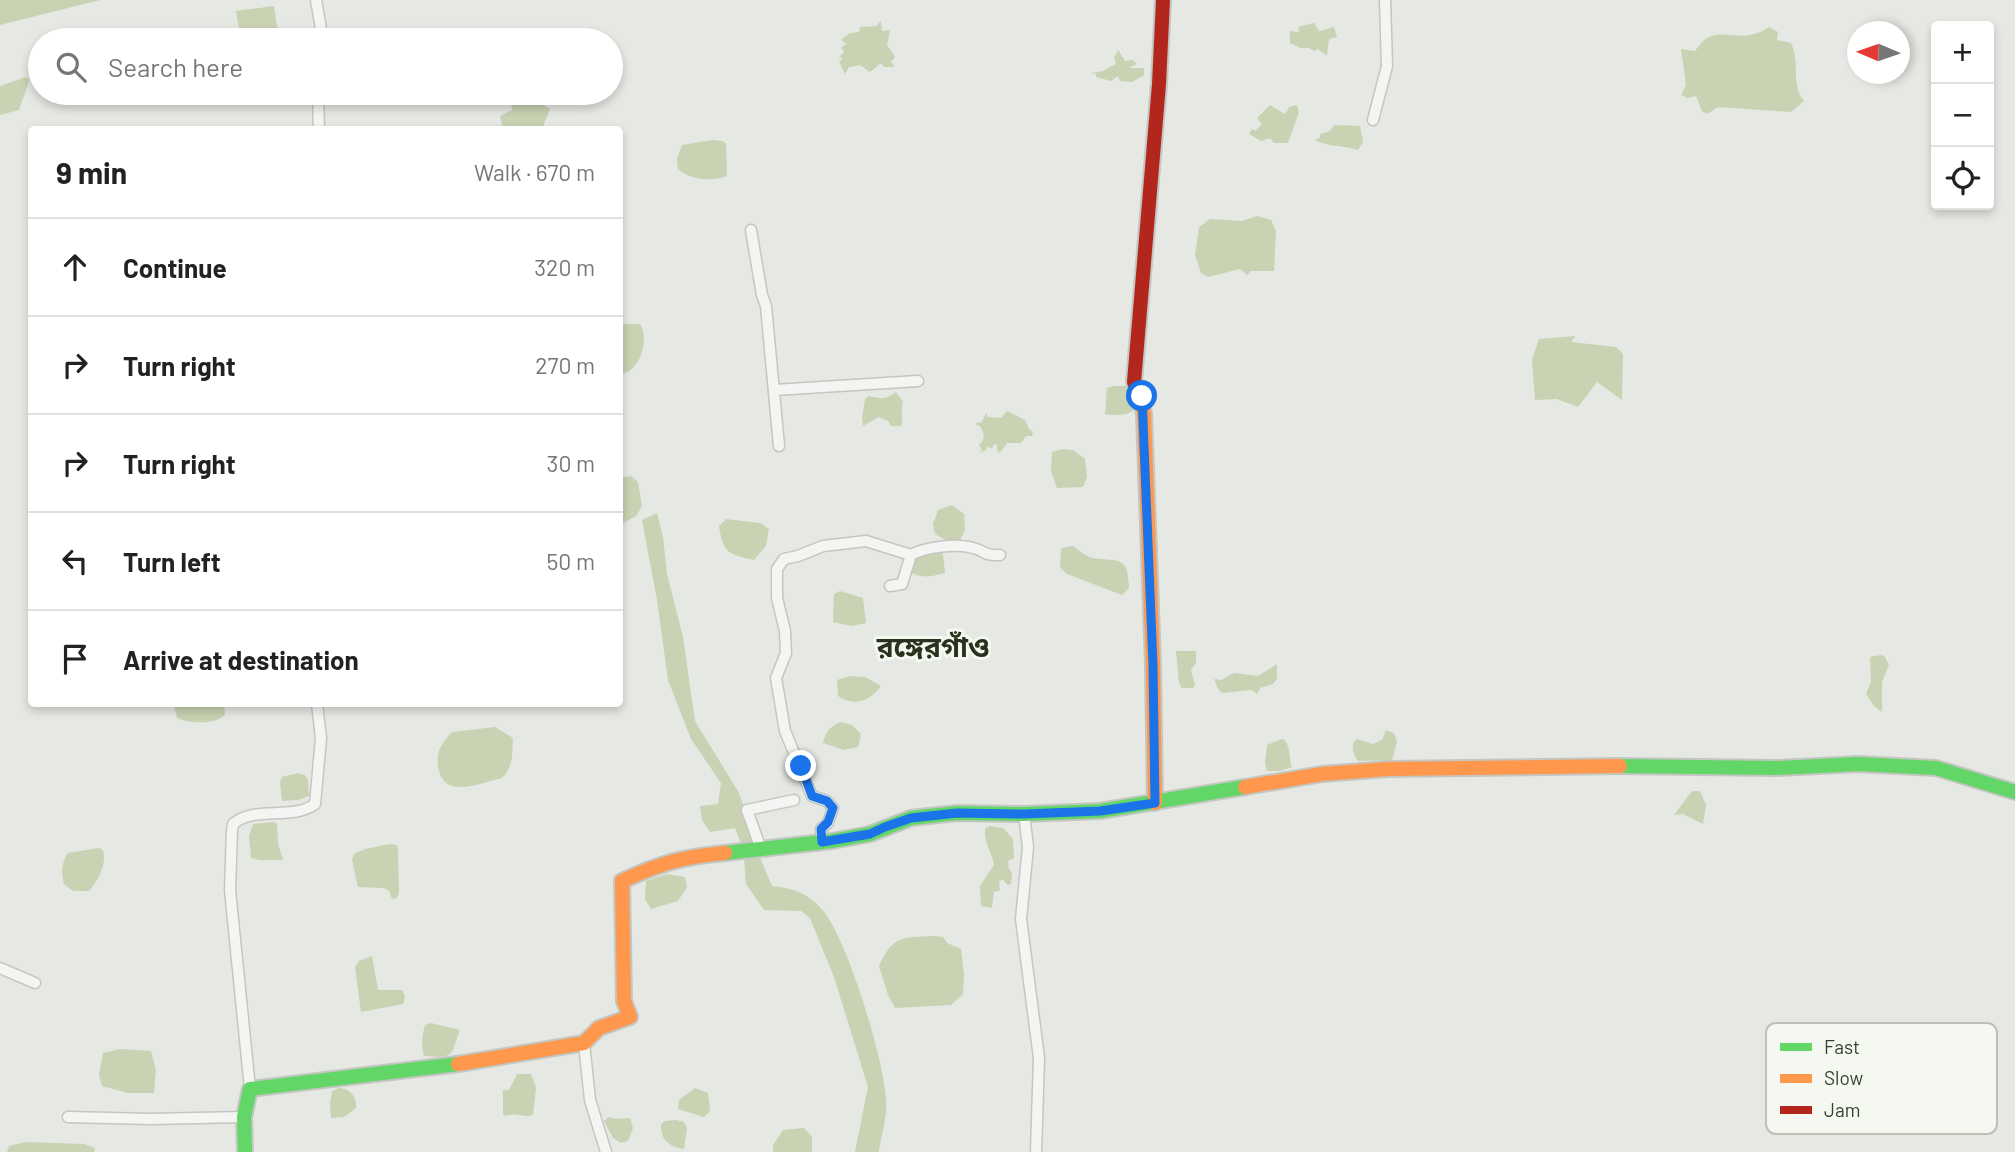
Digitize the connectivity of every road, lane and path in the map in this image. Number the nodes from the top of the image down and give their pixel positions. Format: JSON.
{"nodes":[{"id":1,"x":316,"y":0,"type":"edge"},
{"id":2,"x":1163,"y":0,"type":"edge"},
{"id":3,"x":1385,"y":0,"type":"edge"},
{"id":4,"x":321,"y":28,"type":"edge"},
{"id":5,"x":318,"y":105,"type":"edge"},
{"id":6,"x":1373,"y":120,"type":"dead end"},
{"id":7,"x":319,"y":126,"type":"edge"},
{"id":8,"x":751,"y":230,"type":"dead end"},
{"id":9,"x":918,"y":381,"type":"dead end"},
{"id":10,"x":774,"y":390,"type":"junction"},
{"id":11,"x":779,"y":446,"type":"dead end"},
{"id":12,"x":911,"y":555,"type":"junction"},
{"id":13,"x":1000,"y":555,"type":"dead end"},
{"id":14,"x":890,"y":586,"type":"dead end"},
{"id":15,"x":317,"y":707,"type":"edge"},
{"id":16,"x":2015,"y":792,"type":"edge"},
{"id":17,"x":794,"y":800,"type":"dead end"},
{"id":18,"x":1155,"y":803,"type":"junction"},
{"id":19,"x":1024,"y":814,"type":"junction"},
{"id":20,"x":822,"y":842,"type":"junction"},
{"id":21,"x":761,"y":849,"type":"junction"},
{"id":22,"x":0,"y":968,"type":"edge"},
{"id":23,"x":35,"y":984,"type":"dead end"},
{"id":24,"x":584,"y":1043,"type":"junction"},
{"id":25,"x":250,"y":1089,"type":"junction"},
{"id":26,"x":68,"y":1117,"type":"dead end"},
{"id":27,"x":244,"y":1117,"type":"junction"},
{"id":28,"x":245,"y":1152,"type":"edge"},
{"id":29,"x":606,"y":1152,"type":"edge"},
{"id":30,"x":1036,"y":1152,"type":"edge"}],
"edges":[{"from":1,"to":4,"type":"street"},
{"from":2,"to":18,"type":"street"},
{"from":3,"to":6,"type":"street"},
{"from":5,"to":7,"type":"street"},
{"from":8,"to":10,"type":"street"},
{"from":9,"to":10,"type":"street"},
{"from":10,"to":11,"type":"street"},
{"from":12,"to":13,"type":"street"},
{"from":12,"to":14,"type":"street"},
{"from":12,"to":20,"type":"street"},
{"from":15,"to":25,"type":"street"},
{"from":16,"to":18,"type":"street"},
{"from":17,"to":21,"type":"street"},
{"from":18,"to":19,"type":"street"},
{"from":19,"to":20,"type":"street"},
{"from":19,"to":30,"type":"street"},
{"from":20,"to":21,"type":"street"},
{"from":21,"to":24,"type":"street"},
{"from":22,"to":23,"type":"street"},
{"from":24,"to":25,"type":"street"},
{"from":24,"to":29,"type":"street"},
{"from":25,"to":27,"type":"street"},
{"from":26,"to":27,"type":"street"},
{"from":27,"to":28,"type":"street"}]}
